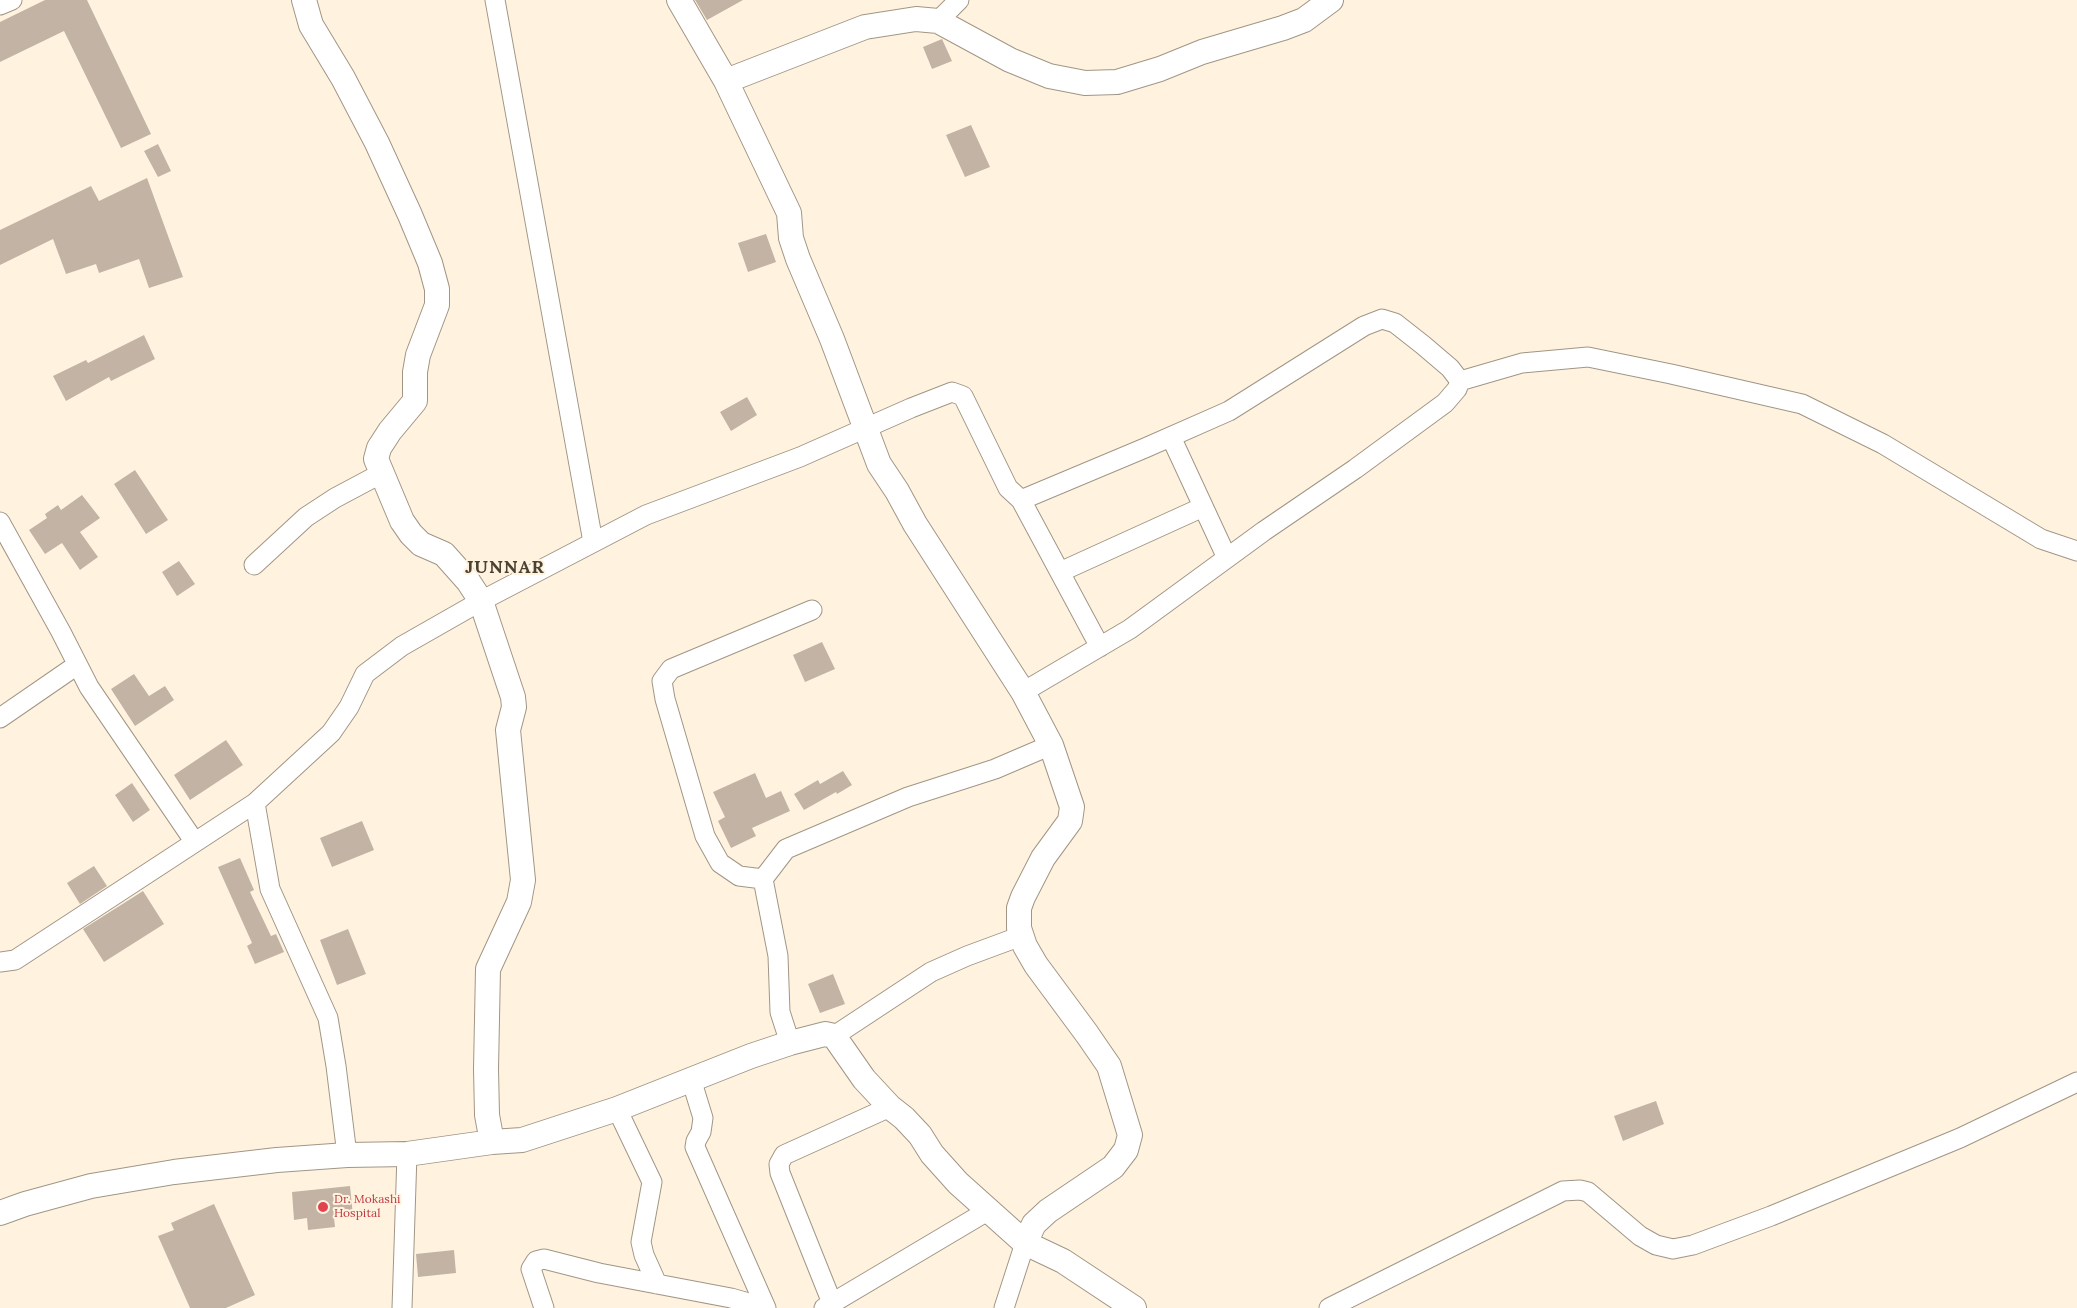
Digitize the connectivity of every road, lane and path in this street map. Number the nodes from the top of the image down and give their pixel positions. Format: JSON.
{"nodes":[{"id":1,"x":12,"y":0,"type":"edge"},
{"id":2,"x":304,"y":0,"type":"edge"},
{"id":3,"x":495,"y":0,"type":"edge"},
{"id":4,"x":679,"y":0,"type":"edge"},
{"id":5,"x":959,"y":0,"type":"edge"},
{"id":6,"x":1331,"y":0,"type":"edge"},
{"id":7,"x":0,"y":5,"type":"edge"},
{"id":8,"x":938,"y":21,"type":"junction"},
{"id":9,"x":726,"y":81,"type":"junction"},
{"id":10,"x":1460,"y":381,"type":"junction"},
{"id":11,"x":865,"y":428,"type":"junction"},
{"id":12,"x":1171,"y":437,"type":"junction"},
{"id":13,"x":382,"y":473,"type":"junction"},
{"id":14,"x":1021,"y":500,"type":"junction"},
{"id":15,"x":1203,"y":506,"type":"junction"},
{"id":16,"x":0,"y":522,"type":"edge"},
{"id":17,"x":592,"y":542,"type":"junction"},
{"id":18,"x":2077,"y":551,"type":"edge"},
{"id":19,"x":1227,"y":558,"type":"junction"},
{"id":20,"x":254,"y":565,"type":"dead end"},
{"id":21,"x":1060,"y":572,"type":"junction"},
{"id":22,"x":481,"y":600,"type":"junction"},
{"id":23,"x":812,"y":610,"type":"dead end"},
{"id":24,"x":1100,"y":646,"type":"junction"},
{"id":25,"x":78,"y":665,"type":"junction"},
{"id":26,"x":1022,"y":692,"type":"junction"},
{"id":27,"x":0,"y":718,"type":"edge"},
{"id":28,"x":1051,"y":745,"type":"junction"},
{"id":29,"x":255,"y":803,"type":"junction"},
{"id":30,"x":194,"y":841,"type":"junction"},
{"id":31,"x":763,"y":879,"type":"junction"},
{"id":32,"x":1021,"y":936,"type":"junction"},
{"id":33,"x":0,"y":962,"type":"edge"},
{"id":34,"x":834,"y":1036,"type":"junction"},
{"id":35,"x":790,"y":1043,"type":"junction"},
{"id":36,"x":691,"y":1079,"type":"junction"},
{"id":37,"x":2077,"y":1082,"type":"edge"},
{"id":38,"x":890,"y":1107,"type":"junction"},
{"id":39,"x":617,"y":1109,"type":"junction"},
{"id":40,"x":492,"y":1142,"type":"junction"},
{"id":41,"x":407,"y":1154,"type":"junction"},
{"id":42,"x":347,"y":1155,"type":"junction"},
{"id":43,"x":989,"y":1210,"type":"junction"},
{"id":44,"x":0,"y":1213,"type":"edge"},
{"id":45,"x":1026,"y":1243,"type":"junction"},
{"id":46,"x":657,"y":1284,"type":"junction"},
{"id":47,"x":828,"y":1305,"type":"edge"},
{"id":48,"x":402,"y":1308,"type":"edge"},
{"id":49,"x":544,"y":1308,"type":"edge"},
{"id":50,"x":766,"y":1308,"type":"edge"},
{"id":51,"x":1004,"y":1308,"type":"edge"},
{"id":52,"x":1134,"y":1308,"type":"edge"},
{"id":53,"x":1328,"y":1308,"type":"edge"}],
"edges":[{"from":1,"to":7,"type":"street"},
{"from":2,"to":13,"type":"street"},
{"from":3,"to":17,"type":"street"},
{"from":4,"to":9,"type":"street"},
{"from":5,"to":8,"type":"street"},
{"from":6,"to":8,"type":"street"},
{"from":8,"to":9,"type":"street"},
{"from":9,"to":11,"type":"street"},
{"from":10,"to":12,"type":"street"},
{"from":10,"to":18,"type":"street"},
{"from":10,"to":19,"type":"street"},
{"from":11,"to":14,"type":"street"},
{"from":11,"to":17,"type":"street"},
{"from":11,"to":26,"type":"street"},
{"from":12,"to":14,"type":"street"},
{"from":12,"to":15,"type":"street"},
{"from":13,"to":20,"type":"street"},
{"from":13,"to":22,"type":"street"},
{"from":14,"to":21,"type":"street"},
{"from":15,"to":19,"type":"street"},
{"from":15,"to":21,"type":"street"},
{"from":16,"to":25,"type":"street"},
{"from":17,"to":22,"type":"street"},
{"from":19,"to":24,"type":"street"},
{"from":21,"to":24,"type":"street"},
{"from":22,"to":29,"type":"street"},
{"from":22,"to":40,"type":"street"},
{"from":23,"to":31,"type":"street"},
{"from":24,"to":26,"type":"street"},
{"from":25,"to":27,"type":"street"},
{"from":25,"to":30,"type":"street"},
{"from":26,"to":28,"type":"street"},
{"from":28,"to":31,"type":"street"},
{"from":28,"to":32,"type":"street"},
{"from":29,"to":30,"type":"street"},
{"from":29,"to":42,"type":"street"},
{"from":30,"to":33,"type":"street"},
{"from":31,"to":35,"type":"street"},
{"from":32,"to":34,"type":"street"},
{"from":32,"to":45,"type":"street"},
{"from":34,"to":35,"type":"street"},
{"from":34,"to":38,"type":"street"},
{"from":35,"to":36,"type":"street"},
{"from":36,"to":39,"type":"street"},
{"from":36,"to":50,"type":"street"},
{"from":37,"to":53,"type":"street"},
{"from":38,"to":43,"type":"street"},
{"from":38,"to":47,"type":"street"},
{"from":39,"to":40,"type":"street"},
{"from":39,"to":46,"type":"street"},
{"from":40,"to":41,"type":"street"},
{"from":41,"to":42,"type":"street"},
{"from":41,"to":48,"type":"street"},
{"from":42,"to":44,"type":"street"},
{"from":43,"to":45,"type":"street"},
{"from":43,"to":47,"type":"street"},
{"from":45,"to":51,"type":"street"},
{"from":45,"to":52,"type":"street"},
{"from":46,"to":49,"type":"street"},
{"from":46,"to":50,"type":"street"}]}
